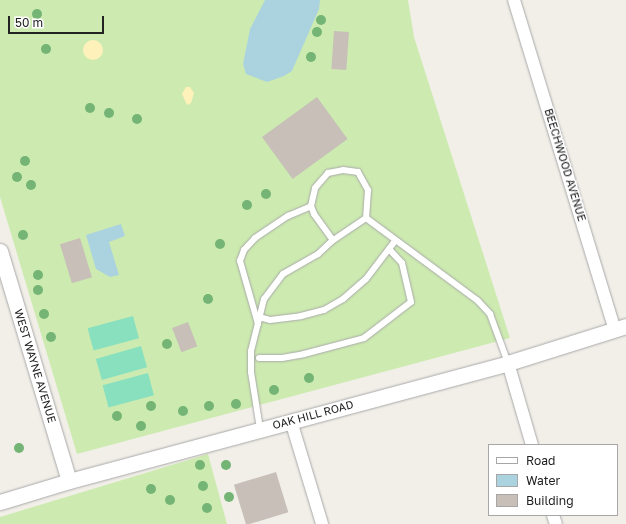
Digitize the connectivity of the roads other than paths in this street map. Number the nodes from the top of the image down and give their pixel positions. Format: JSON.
{"nodes":[{"id":1,"x":514,"y":0,"type":"edge"},
{"id":2,"x":311,"y":206,"type":"junction"},
{"id":3,"x":366,"y":218,"type":"junction"},
{"id":4,"x":333,"y":240,"type":"junction"},
{"id":5,"x":395,"y":241,"type":"junction"},
{"id":6,"x":389,"y":249,"type":"junction"},
{"id":7,"x":0,"y":251,"type":"edge"},
{"id":8,"x":259,"y":317,"type":"junction"},
{"id":9,"x":258,"y":324,"type":"junction"},
{"id":10,"x":620,"y":328,"type":"edge"},
{"id":11,"x":259,"y":358,"type":"dead end"},
{"id":12,"x":508,"y":363,"type":"junction"},
{"id":13,"x":291,"y":422,"type":"junction"},
{"id":14,"x":260,"y":429,"type":"junction"},
{"id":15,"x":532,"y":444,"type":"edge"},
{"id":16,"x":69,"y":481,"type":"junction"},
{"id":17,"x":0,"y":502,"type":"edge"},
{"id":18,"x":322,"y":524,"type":"edge"}],
"edges":[{"from":1,"to":10,"type":"street","name":"BEECHWOOD AVENUE"},
{"from":2,"to":3,"type":"lane"},
{"from":2,"to":4,"type":"lane"},
{"from":2,"to":9,"type":"lane"},
{"from":3,"to":4,"type":"lane"},
{"from":3,"to":5,"type":"lane"},
{"from":4,"to":8,"type":"lane"},
{"from":5,"to":6,"type":"lane"},
{"from":5,"to":12,"type":"lane"},
{"from":6,"to":8,"type":"lane"},
{"from":6,"to":11,"type":"lane"},
{"from":7,"to":16,"type":"street","name":"WEST WAYNE AVENUE"},
{"from":8,"to":9,"type":"lane"},
{"from":9,"to":14,"type":"lane"},
{"from":10,"to":12,"type":"street","name":"OAK HILL ROAD"},
{"from":12,"to":13,"type":"street","name":"OAK HILL ROAD"},
{"from":12,"to":15,"type":"street"},
{"from":13,"to":14,"type":"street","name":"OAK HILL ROAD"},
{"from":13,"to":18,"type":"street"},
{"from":14,"to":16,"type":"street","name":"OAK HILL ROAD"},
{"from":16,"to":17,"type":"street","name":"OAK HILL ROAD"}]}
